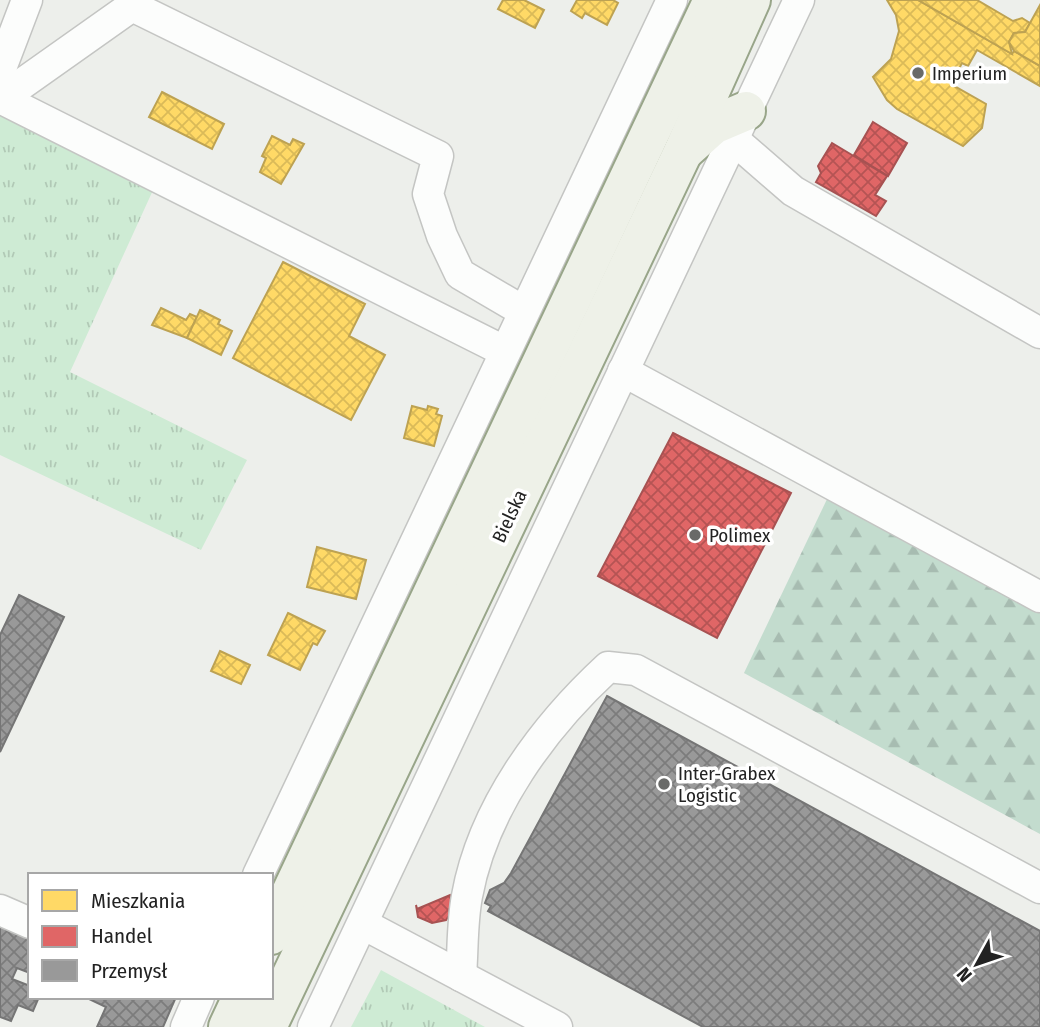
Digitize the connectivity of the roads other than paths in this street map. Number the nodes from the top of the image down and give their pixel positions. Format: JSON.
{"nodes":[{"id":1,"x":27,"y":0,"type":"edge"},
{"id":2,"x":672,"y":0,"type":"edge"},
{"id":3,"x":799,"y":0,"type":"edge"},
{"id":4,"x":737,"y":2,"type":"edge"},
{"id":5,"x":1,"y":89,"type":"edge"},
{"id":6,"x":740,"y":125,"type":"junction"},
{"id":7,"x":683,"y":152,"type":"junction"},
{"id":8,"x":514,"y":330,"type":"junction"},
{"id":9,"x":1040,"y":333,"type":"edge"},
{"id":10,"x":551,"y":344,"type":"junction"},
{"id":11,"x":623,"y":371,"type":"junction"},
{"id":12,"x":1040,"y":597,"type":"edge"},
{"id":13,"x":259,"y":873,"type":"edge"},
{"id":14,"x":1040,"y":888,"type":"edge"},
{"id":15,"x":0,"y":910,"type":"edge"},
{"id":16,"x":28,"y":922,"type":"edge"},
{"id":17,"x":363,"y":924,"type":"junction"},
{"id":18,"x":273,"y":931,"type":"edge"},
{"id":19,"x":461,"y":976,"type":"junction"},
{"id":20,"x":197,"y":999,"type":"edge"},
{"id":21,"x":241,"y":999,"type":"edge"},
{"id":22,"x":186,"y":1027,"type":"edge"},
{"id":23,"x":228,"y":1027,"type":"edge"},
{"id":24,"x":267,"y":1027,"type":"edge"},
{"id":25,"x":313,"y":1027,"type":"edge"},
{"id":26,"x":556,"y":1027,"type":"edge"}],
"edges":[{"from":1,"to":5,"type":"street"},
{"from":2,"to":8,"type":"street"},
{"from":3,"to":6,"type":"street"},
{"from":4,"to":7,"type":"main road","name":"Bielska"},
{"from":4,"to":10,"type":"main road","name":"Bielska"},
{"from":5,"to":8,"type":"street"},
{"from":5,"to":8,"type":"street"},
{"from":6,"to":7,"type":"main road"},
{"from":6,"to":9,"type":"street"},
{"from":6,"to":11,"type":"street"},
{"from":7,"to":24,"type":"main road","name":"Bielska"},
{"from":8,"to":10,"type":"street"},
{"from":8,"to":13,"type":"street"},
{"from":10,"to":18,"type":"main road","name":"Bielska"},
{"from":11,"to":12,"type":"street"},
{"from":11,"to":17,"type":"street"},
{"from":14,"to":19,"type":"street"},
{"from":15,"to":16,"type":"street"},
{"from":17,"to":19,"type":"street"},
{"from":17,"to":25,"type":"street"},
{"from":19,"to":26,"type":"street"},
{"from":20,"to":22,"type":"street"},
{"from":21,"to":23,"type":"main road"}]}
